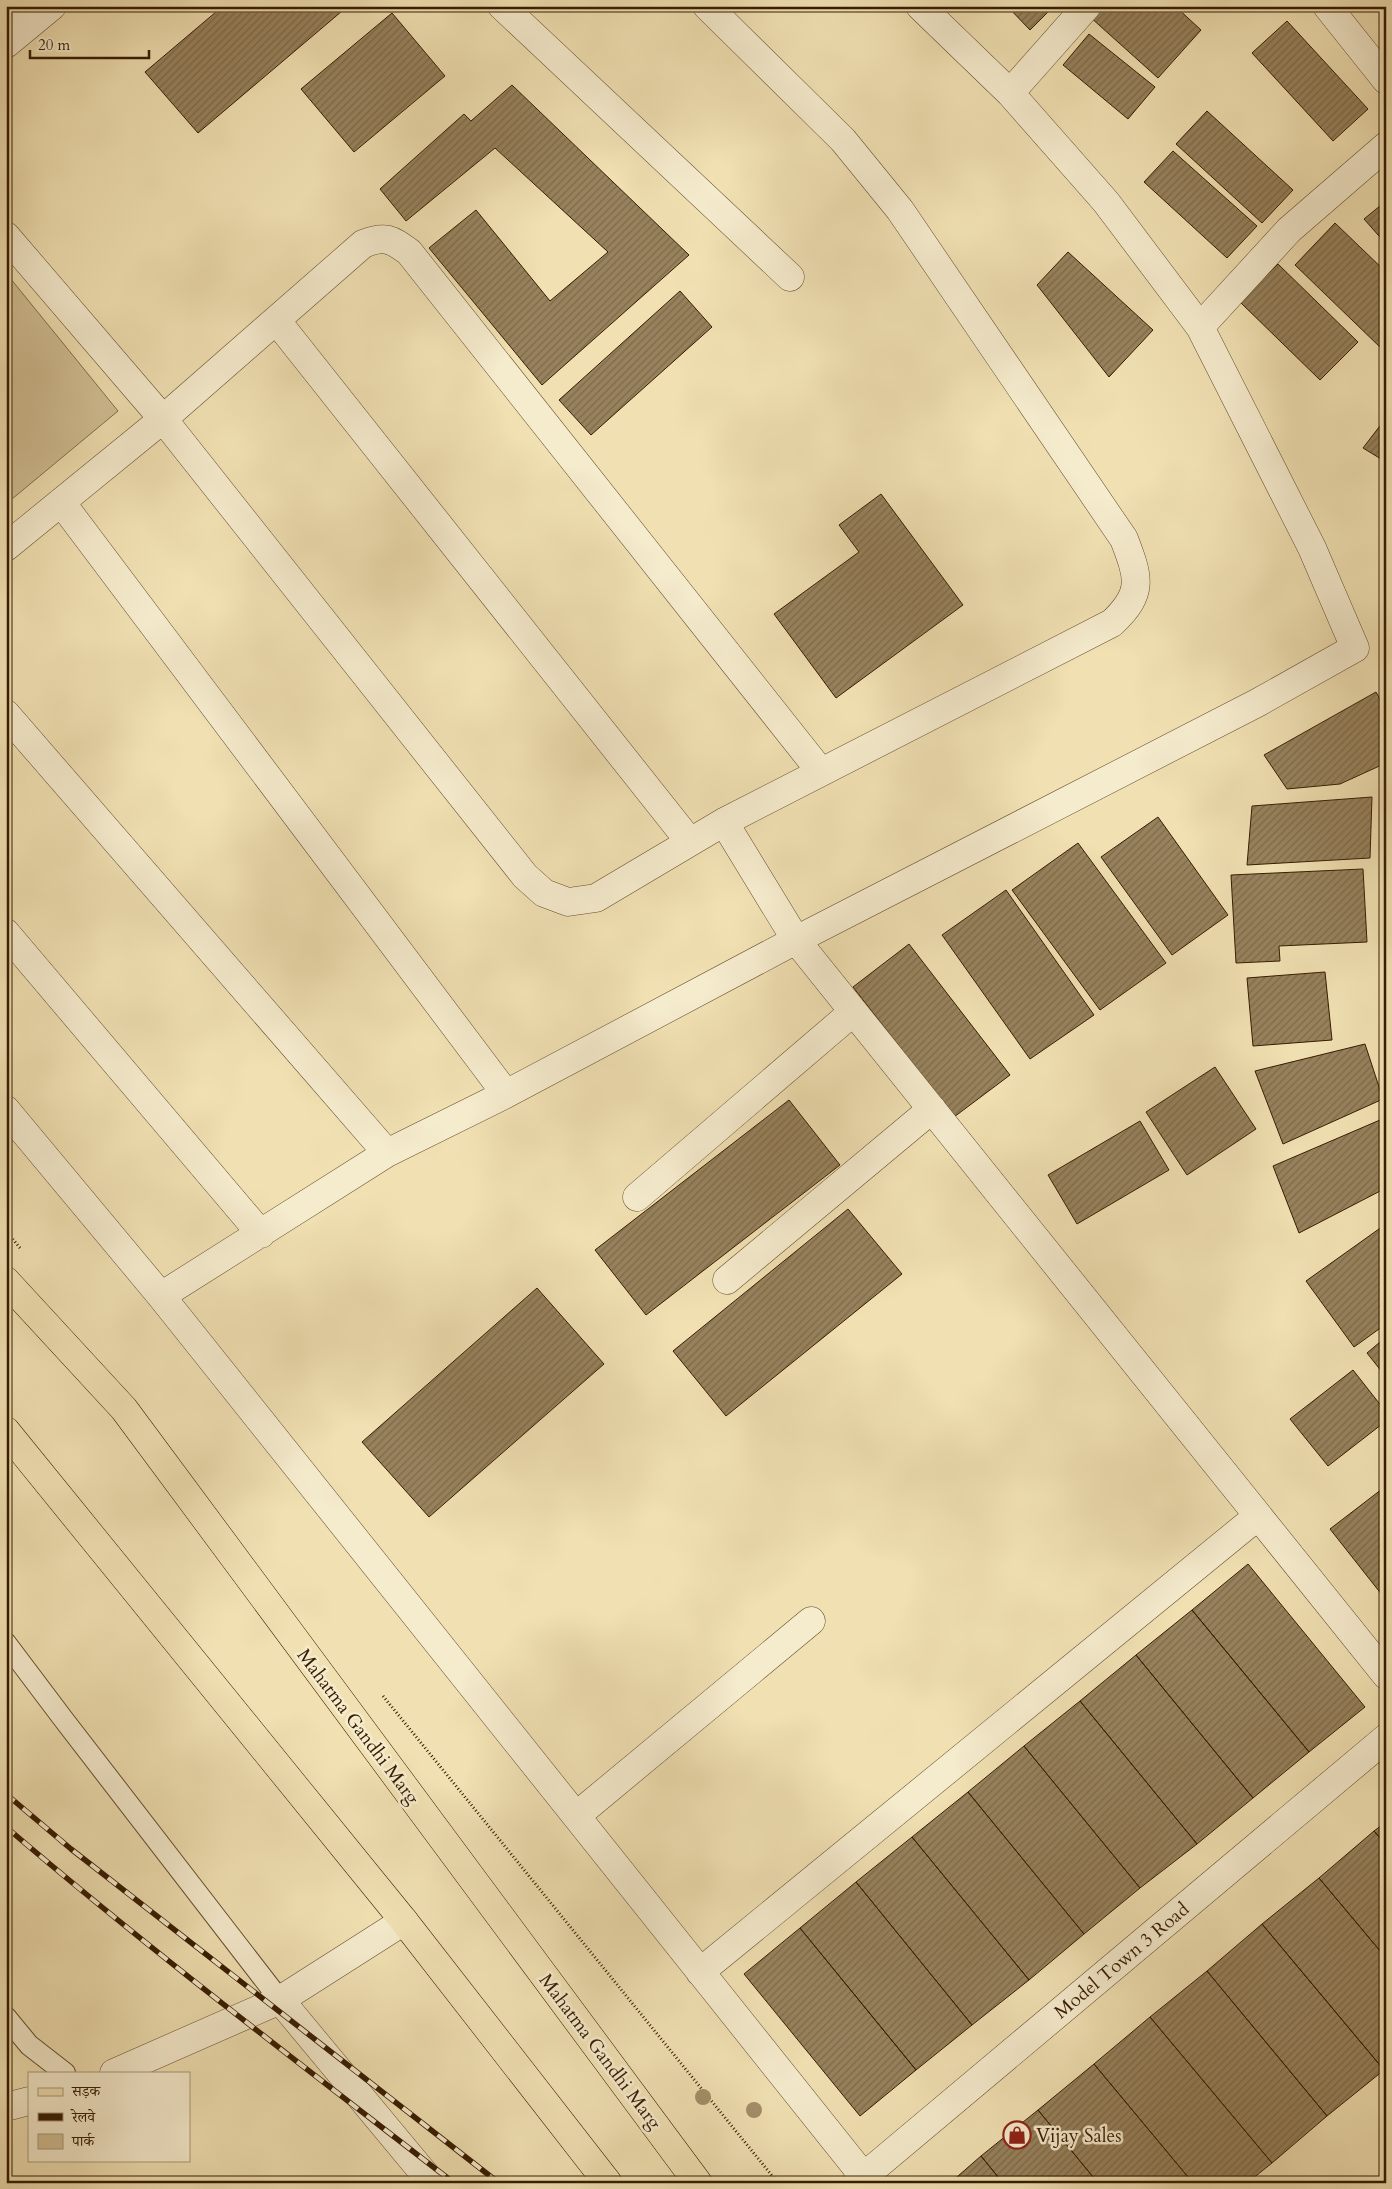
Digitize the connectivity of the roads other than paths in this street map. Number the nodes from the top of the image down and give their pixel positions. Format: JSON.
{"nodes":[{"id":1,"x":52,"y":6,"type":"edge"},
{"id":2,"x":502,"y":6,"type":"edge"},
{"id":3,"x":707,"y":6,"type":"edge"},
{"id":4,"x":920,"y":6,"type":"edge"},
{"id":5,"x":1087,"y":6,"type":"edge"},
{"id":6,"x":1327,"y":6,"type":"edge"},
{"id":7,"x":12,"y":28,"type":"edge"},
{"id":8,"x":1386,"y":80,"type":"edge"},
{"id":9,"x":1010,"y":93,"type":"junction"},
{"id":10,"x":1386,"y":146,"type":"edge"},
{"id":11,"x":6,"y":236,"type":"edge"},
{"id":12,"x":790,"y":277,"type":"dead end"},
{"id":13,"x":276,"y":320,"type":"junction"},
{"id":14,"x":1200,"y":327,"type":"junction"},
{"id":15,"x":163,"y":419,"type":"junction"},
{"id":16,"x":62,"y":502,"type":"junction"},
{"id":17,"x":6,"y":548,"type":"edge"},
{"id":18,"x":6,"y":714,"type":"edge"},
{"id":19,"x":821,"y":772,"type":"junction"},
{"id":20,"x":724,"y":822,"type":"junction"},
{"id":21,"x":690,"y":842,"type":"junction"},
{"id":22,"x":6,"y":933,"type":"edge"},
{"id":23,"x":796,"y":940,"type":"junction"},
{"id":24,"x":853,"y":1012,"type":"junction"},
{"id":25,"x":506,"y":1094,"type":"junction"},
{"id":26,"x":932,"y":1109,"type":"junction"},
{"id":27,"x":6,"y":1110,"type":"edge"},
{"id":28,"x":387,"y":1153,"type":"junction"},
{"id":29,"x":637,"y":1197,"type":"dead end"},
{"id":30,"x":261,"y":1234,"type":"junction"},
{"id":31,"x":727,"y":1280,"type":"dead end"},
{"id":32,"x":6,"y":1281,"type":"edge"},
{"id":33,"x":160,"y":1296,"type":"junction"},
{"id":34,"x":6,"y":1431,"type":"edge"},
{"id":35,"x":1258,"y":1516,"type":"junction"},
{"id":36,"x":811,"y":1621,"type":"dead end"},
{"id":37,"x":6,"y":1643,"type":"edge"},
{"id":38,"x":1386,"y":1675,"type":"edge"},
{"id":39,"x":1386,"y":1738,"type":"edge"},
{"id":40,"x":576,"y":1816,"type":"junction"},
{"id":41,"x":404,"y":1921,"type":"junction"},
{"id":42,"x":700,"y":1972,"type":"junction"},
{"id":43,"x":280,"y":2000,"type":"junction"},
{"id":44,"x":6,"y":2017,"type":"edge"},
{"id":45,"x":64,"y":2072,"type":"edge"},
{"id":46,"x":116,"y":2072,"type":"edge"},
{"id":47,"x":28,"y":2101,"type":"edge"},
{"id":48,"x":6,"y":2107,"type":"edge"},
{"id":49,"x":863,"y":2181,"type":"edge"},
{"id":50,"x":432,"y":2183,"type":"edge"},
{"id":51,"x":608,"y":2183,"type":"edge"},
{"id":52,"x":698,"y":2183,"type":"edge"}],
"edges":[{"from":1,"to":7,"type":"street"},
{"from":2,"to":12,"type":"street"},
{"from":3,"to":19,"type":"street"},
{"from":4,"to":9,"type":"street"},
{"from":5,"to":9,"type":"street"},
{"from":6,"to":8,"type":"street"},
{"from":9,"to":14,"type":"street"},
{"from":10,"to":14,"type":"street"},
{"from":11,"to":15,"type":"street"},
{"from":13,"to":15,"type":"street"},
{"from":13,"to":19,"type":"street"},
{"from":13,"to":21,"type":"street"},
{"from":14,"to":23,"type":"street"},
{"from":15,"to":16,"type":"street"},
{"from":15,"to":21,"type":"street"},
{"from":16,"to":17,"type":"street"},
{"from":16,"to":25,"type":"street"},
{"from":18,"to":28,"type":"street"},
{"from":19,"to":20,"type":"street"},
{"from":20,"to":21,"type":"street"},
{"from":20,"to":23,"type":"street"},
{"from":22,"to":30,"type":"street"},
{"from":23,"to":24,"type":"street"},
{"from":23,"to":25,"type":"street"},
{"from":24,"to":26,"type":"street"},
{"from":24,"to":29,"type":"street"},
{"from":25,"to":28,"type":"street"},
{"from":26,"to":31,"type":"street"},
{"from":26,"to":35,"type":"street"},
{"from":27,"to":33,"type":"street"},
{"from":28,"to":30,"type":"street"},
{"from":30,"to":33,"type":"street"},
{"from":32,"to":52,"type":"main road","name":"Mahatma Gandhi Marg"},
{"from":33,"to":40,"type":"street"},
{"from":34,"to":41,"type":"main road"},
{"from":35,"to":38,"type":"street"},
{"from":35,"to":42,"type":"street"},
{"from":36,"to":40,"type":"street"},
{"from":37,"to":43,"type":"lane"},
{"from":39,"to":49,"type":"street","name":"Model Town 3 Road"},
{"from":40,"to":42,"type":"street"},
{"from":41,"to":43,"type":"street"},
{"from":41,"to":51,"type":"main road"},
{"from":42,"to":49,"type":"street"},
{"from":43,"to":46,"type":"street"},
{"from":43,"to":50,"type":"street"},
{"from":44,"to":45,"type":"lane"},
{"from":47,"to":48,"type":"street"}]}
